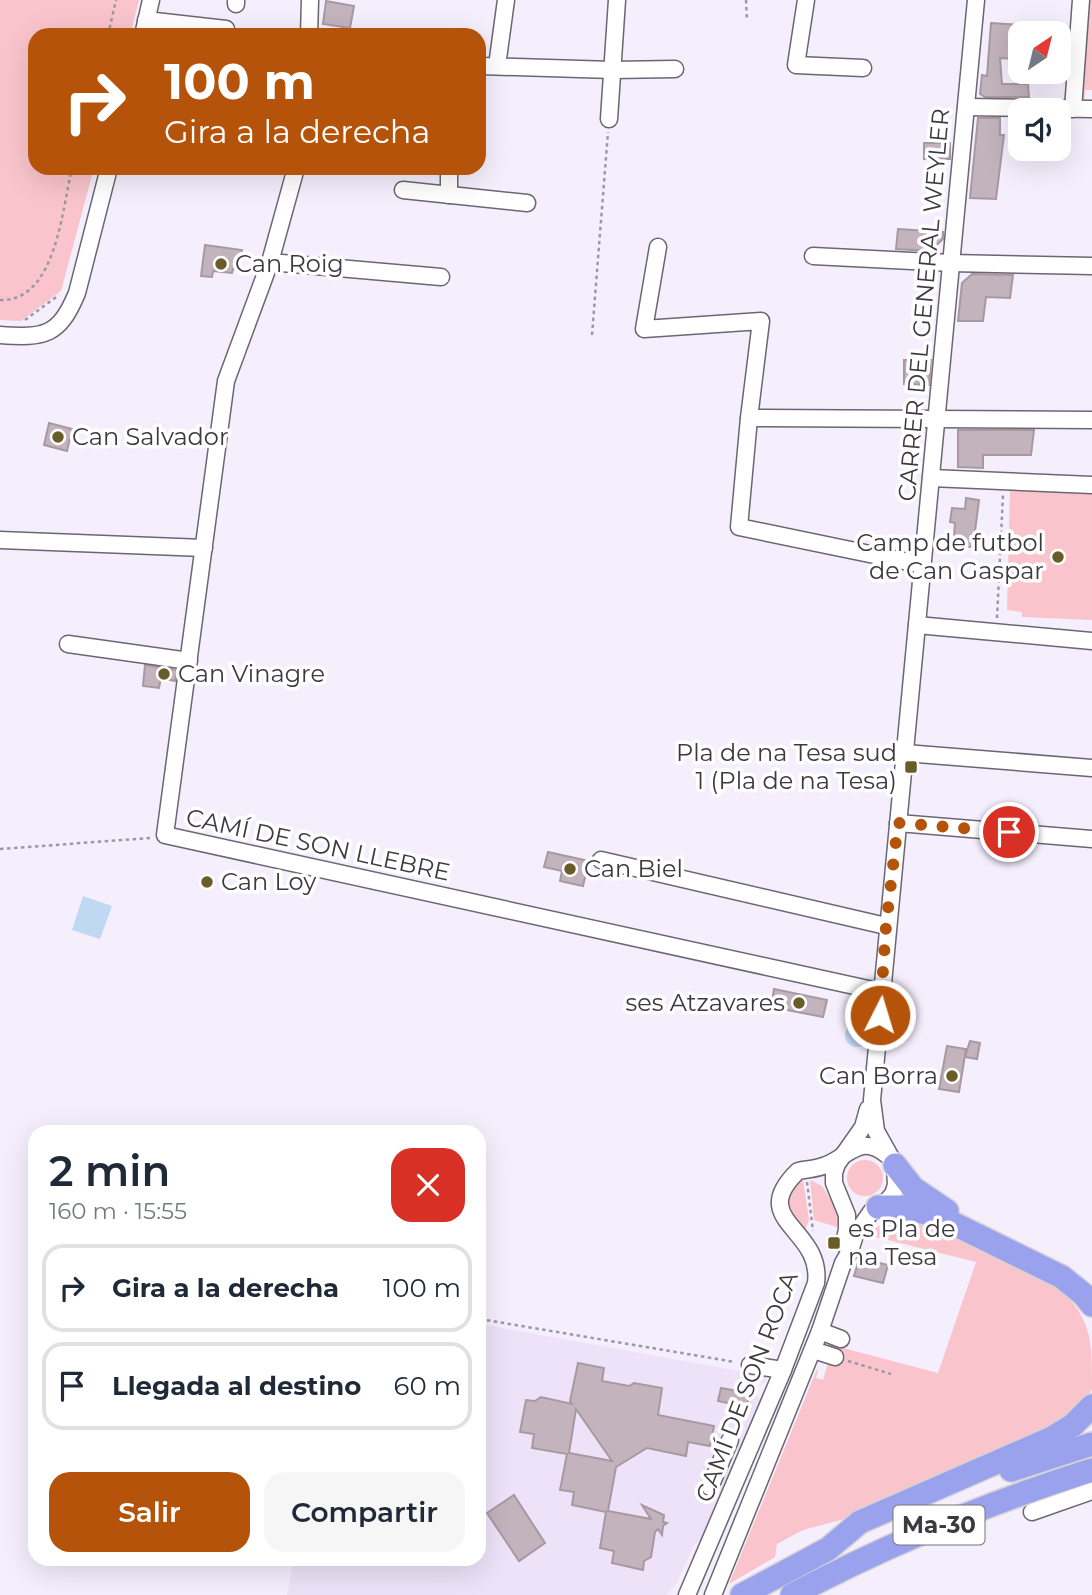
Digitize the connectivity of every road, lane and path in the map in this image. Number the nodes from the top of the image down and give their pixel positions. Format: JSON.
{"nodes":[{"id":1,"x":116,"y":0,"type":"edge"},
{"id":2,"x":152,"y":0,"type":"edge"},
{"id":3,"x":310,"y":0,"type":"edge"},
{"id":4,"x":506,"y":0,"type":"edge"},
{"id":5,"x":617,"y":0,"type":"edge"},
{"id":6,"x":746,"y":0,"type":"edge"},
{"id":7,"x":806,"y":0,"type":"edge"},
{"id":8,"x":976,"y":0,"type":"edge"},
{"id":9,"x":1081,"y":0,"type":"edge"},
{"id":10,"x":747,"y":21,"type":"dead end"},
{"id":11,"x":145,"y":27,"type":"edge"},
{"id":12,"x":110,"y":28,"type":"edge"},
{"id":13,"x":186,"y":28,"type":"edge"},
{"id":14,"x":309,"y":28,"type":"edge"},
{"id":15,"x":486,"y":66,"type":"edge"},
{"id":16,"x":497,"y":66,"type":"junction"},
{"id":17,"x":863,"y":68,"type":"dead end"},
{"id":18,"x":675,"y":69,"type":"dead end"},
{"id":19,"x":612,"y":70,"type":"junction"},
{"id":20,"x":966,"y":107,"type":"junction"},
{"id":21,"x":1073,"y":109,"type":"junction"},
{"id":22,"x":1092,"y":109,"type":"edge"},
{"id":23,"x":609,"y":119,"type":"joint"},
{"id":24,"x":70,"y":175,"type":"edge"},
{"id":25,"x":107,"y":175,"type":"edge"},
{"id":26,"x":294,"y":175,"type":"edge"},
{"id":27,"x":449,"y":175,"type":"edge"},
{"id":28,"x":403,"y":190,"type":"dead end"},
{"id":29,"x":449,"y":195,"type":"junction"},
{"id":30,"x":527,"y":203,"type":"dead end"},
{"id":31,"x":658,"y":247,"type":"dead end"},
{"id":32,"x":813,"y":256,"type":"dead end"},
{"id":33,"x":270,"y":262,"type":"junction"},
{"id":34,"x":951,"y":263,"type":"junction"},
{"id":35,"x":1092,"y":266,"type":"edge"},
{"id":36,"x":441,"y":277,"type":"dead end"},
{"id":37,"x":62,"y":293,"type":"dead end"},
{"id":38,"x":0,"y":300,"type":"edge"},
{"id":39,"x":22,"y":323,"type":"dead end"},
{"id":40,"x":0,"y":335,"type":"edge"},
{"id":41,"x":592,"y":335,"type":"dead end"},
{"id":42,"x":749,"y":418,"type":"junction"},
{"id":43,"x":936,"y":420,"type":"junction"},
{"id":44,"x":1092,"y":420,"type":"edge"},
{"id":45,"x":931,"y":478,"type":"junction"},
{"id":46,"x":1004,"y":481,"type":"junction"},
{"id":47,"x":1092,"y":485,"type":"edge"},
{"id":48,"x":0,"y":540,"type":"edge"},
{"id":49,"x":204,"y":548,"type":"junction"},
{"id":50,"x":923,"y":565,"type":"junction"},
{"id":51,"x":917,"y":625,"type":"junction"},
{"id":52,"x":997,"y":632,"type":"junction"},
{"id":53,"x":1092,"y":641,"type":"edge"},
{"id":54,"x":68,"y":645,"type":"dead end"},
{"id":55,"x":188,"y":661,"type":"junction"},
{"id":56,"x":905,"y":753,"type":"junction"},
{"id":57,"x":1092,"y":768,"type":"edge"},
{"id":58,"x":898,"y":823,"type":"junction"},
{"id":59,"x":165,"y":835,"type":"junction"},
{"id":60,"x":1092,"y":839,"type":"edge"},
{"id":61,"x":0,"y":849,"type":"edge"},
{"id":62,"x":601,"y":860,"type":"dead end"},
{"id":63,"x":886,"y":926,"type":"junction"},
{"id":64,"x":882,"y":992,"type":"junction"},
{"id":65,"x":872,"y":1100,"type":"junction"},
{"id":66,"x":842,"y":1155,"type":"junction"},
{"id":67,"x":892,"y":1161,"type":"junction"},
{"id":68,"x":792,"y":1179,"type":"junction"},
{"id":69,"x":839,"y":1196,"type":"junction"},
{"id":70,"x":878,"y":1207,"type":"junction"},
{"id":71,"x":843,"y":1263,"type":"junction"},
{"id":72,"x":1092,"y":1281,"type":"edge"},
{"id":73,"x":1092,"y":1305,"type":"edge"},
{"id":74,"x":486,"y":1320,"type":"edge"},
{"id":75,"x":820,"y":1331,"type":"junction"},
{"id":76,"x":841,"y":1339,"type":"dead end"},
{"id":77,"x":813,"y":1350,"type":"junction"},
{"id":78,"x":835,"y":1357,"type":"joint"},
{"id":79,"x":750,"y":1365,"type":"joint"},
{"id":80,"x":783,"y":1370,"type":"junction"},
{"id":81,"x":891,"y":1374,"type":"dead end"},
{"id":82,"x":1092,"y":1406,"type":"edge"},
{"id":83,"x":730,"y":1440,"type":"dead end"},
{"id":84,"x":1092,"y":1444,"type":"edge"},
{"id":85,"x":723,"y":1456,"type":"junction"},
{"id":86,"x":746,"y":1459,"type":"junction"},
{"id":87,"x":1092,"y":1470,"type":"edge"},
{"id":88,"x":710,"y":1487,"type":"dead end"},
{"id":89,"x":1092,"y":1492,"type":"edge"},
{"id":90,"x":1032,"y":1512,"type":"dead end"},
{"id":91,"x":828,"y":1549,"type":"junction"},
{"id":92,"x":687,"y":1595,"type":"edge"},
{"id":93,"x":713,"y":1595,"type":"edge"},
{"id":94,"x":742,"y":1595,"type":"edge"},
{"id":95,"x":792,"y":1595,"type":"edge"}],
"edges":[{"from":1,"to":12,"type":"path"},
{"from":2,"to":11,"type":"street"},
{"from":3,"to":14,"type":"street"},
{"from":4,"to":16,"type":"street"},
{"from":5,"to":19,"type":"street"},
{"from":6,"to":10,"type":"path"},
{"from":7,"to":17,"type":"street"},
{"from":8,"to":20,"type":"street","name":"CARRER DEL GENERAL WEYLER"},
{"from":9,"to":21,"type":"street"},
{"from":11,"to":13,"type":"street"},
{"from":15,"to":16,"type":"street"},
{"from":16,"to":19,"type":"street"},
{"from":18,"to":19,"type":"street"},
{"from":19,"to":23,"type":"street"},
{"from":20,"to":21,"type":"street"},
{"from":20,"to":34,"type":"street","name":"CARRER DEL GENERAL WEYLER"},
{"from":21,"to":22,"type":"street"},
{"from":23,"to":41,"type":"path"},
{"from":24,"to":38,"type":"path"},
{"from":25,"to":40,"type":"street"},
{"from":26,"to":33,"type":"street","name":"CAMÍ DE SON LLEBRE"},
{"from":27,"to":29,"type":"street"},
{"from":28,"to":29,"type":"street"},
{"from":29,"to":30,"type":"street"},
{"from":31,"to":42,"type":"street"},
{"from":32,"to":34,"type":"street"},
{"from":33,"to":36,"type":"street"},
{"from":33,"to":49,"type":"street","name":"CAMÍ DE SON LLEBRE"},
{"from":34,"to":35,"type":"street"},
{"from":34,"to":43,"type":"street","name":"CARRER DEL GENERAL WEYLER"},
{"from":37,"to":39,"type":"path"},
{"from":42,"to":43,"type":"street"},
{"from":42,"to":50,"type":"street"},
{"from":43,"to":44,"type":"street"},
{"from":43,"to":45,"type":"street","name":"CARRER DEL GENERAL WEYLER"},
{"from":45,"to":46,"type":"street"},
{"from":45,"to":50,"type":"street","name":"CARRER DEL GENERAL WEYLER"},
{"from":46,"to":47,"type":"street"},
{"from":46,"to":52,"type":"path"},
{"from":48,"to":49,"type":"street"},
{"from":49,"to":55,"type":"street","name":"CAMÍ DE SON LLEBRE"},
{"from":50,"to":51,"type":"street","name":"CARRER DEL GENERAL WEYLER"},
{"from":51,"to":52,"type":"street"},
{"from":51,"to":56,"type":"street","name":"CARRER DEL GENERAL WEYLER"},
{"from":52,"to":53,"type":"street"},
{"from":54,"to":55,"type":"street"},
{"from":55,"to":59,"type":"street","name":"CAMÍ DE SON LLEBRE"},
{"from":56,"to":57,"type":"street"},
{"from":56,"to":58,"type":"street","name":"CARRER DEL GENERAL WEYLER"},
{"from":58,"to":60,"type":"street"},
{"from":58,"to":63,"type":"street","name":"CARRER DEL GENERAL WEYLER"},
{"from":59,"to":61,"type":"path"},
{"from":59,"to":64,"type":"street","name":"CAMÍ DE SON LLEBRE"},
{"from":62,"to":63,"type":"street"},
{"from":63,"to":64,"type":"street","name":"CARRER DEL GENERAL WEYLER"},
{"from":64,"to":65,"type":"street","name":"CARRER DEL GENERAL WEYLER"},
{"from":65,"to":66,"type":"street"},
{"from":65,"to":67,"type":"street"},
{"from":66,"to":67,"type":"street"},
{"from":66,"to":68,"type":"street"},
{"from":66,"to":69,"type":"street"},
{"from":67,"to":70,"type":"street"},
{"from":67,"to":72,"type":"highway"},
{"from":68,"to":69,"type":"street"},
{"from":68,"to":80,"type":"street","name":"CAMÍ DE SON ROCA"},
{"from":69,"to":70,"type":"street"},
{"from":69,"to":71,"type":"street"},
{"from":70,"to":71,"type":"street"},
{"from":70,"to":73,"type":"highway"},
{"from":71,"to":75,"type":"street"},
{"from":74,"to":79,"type":"path"},
{"from":75,"to":76,"type":"street"},
{"from":75,"to":77,"type":"street"},
{"from":77,"to":78,"type":"street"},
{"from":77,"to":93,"type":"street"},
{"from":78,"to":81,"type":"path"},
{"from":79,"to":80,"type":"street"},
{"from":80,"to":86,"type":"street","name":"CAMÍ DE SON ROCA"},
{"from":82,"to":91,"type":"highway"},
{"from":83,"to":85,"type":"street"},
{"from":84,"to":91,"type":"highway","number":"Ma-30"},
{"from":85,"to":86,"type":"street"},
{"from":85,"to":88,"type":"street"},
{"from":86,"to":92,"type":"street","name":"CAMÍ DE SON ROCA"},
{"from":87,"to":95,"type":"highway","number":"Ma-30"},
{"from":89,"to":90,"type":"street"},
{"from":91,"to":94,"type":"highway","number":"Ma-30"}]}
